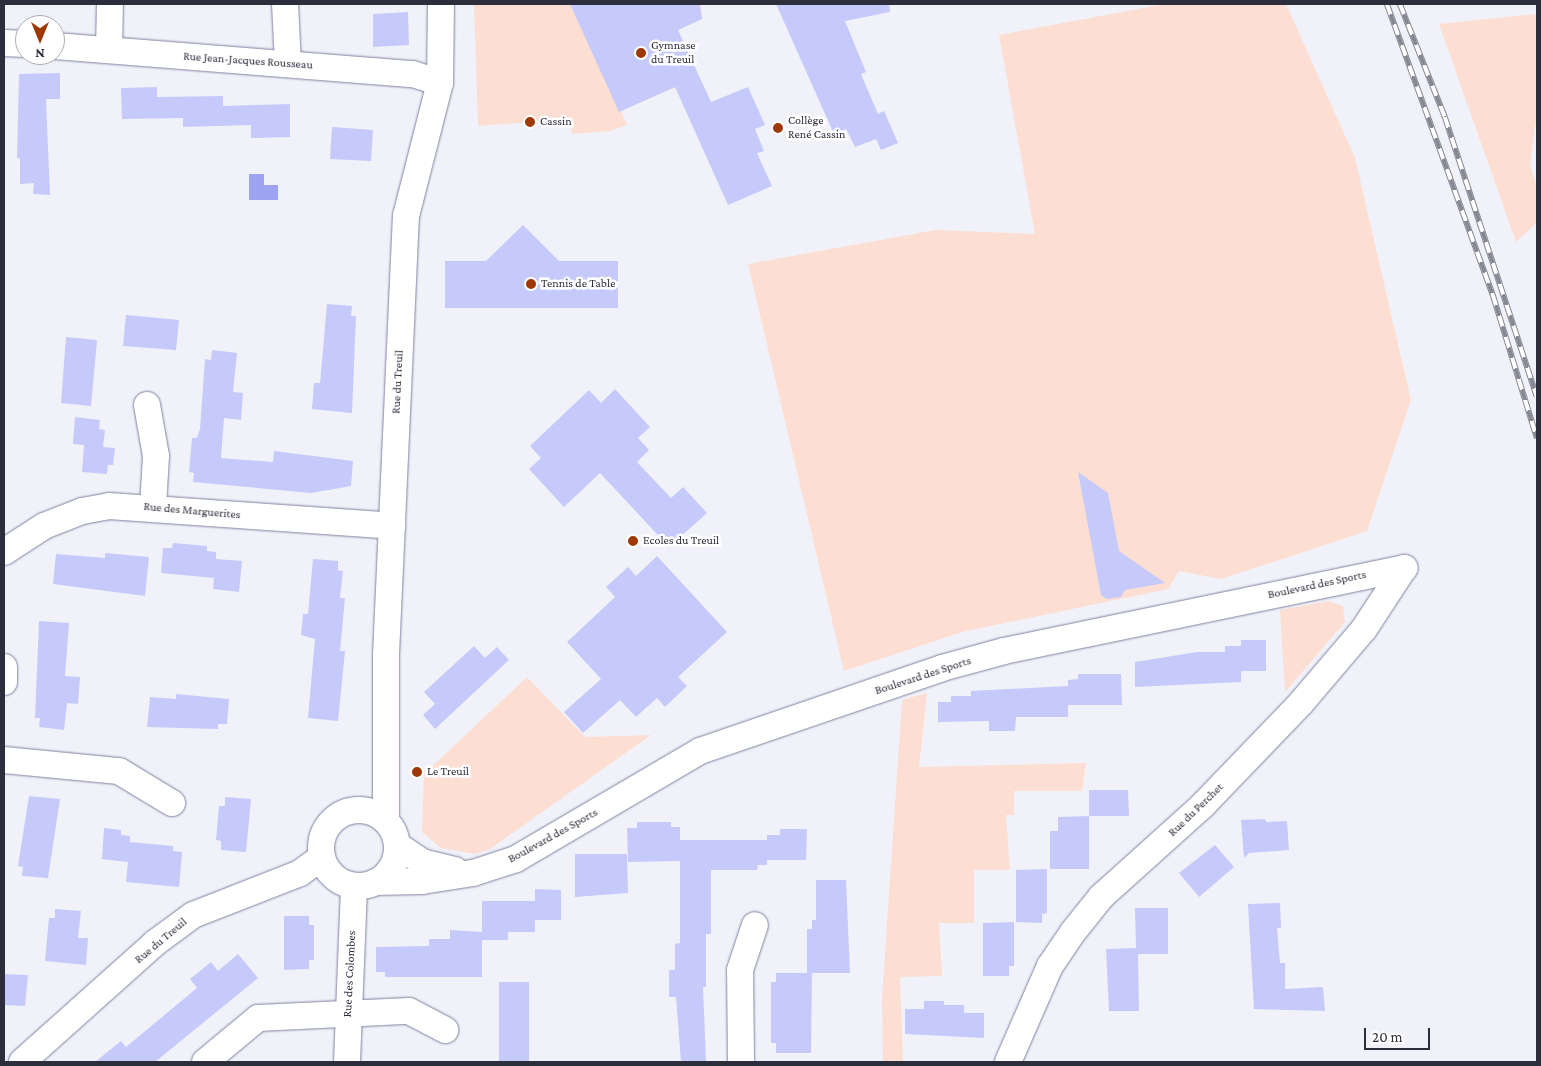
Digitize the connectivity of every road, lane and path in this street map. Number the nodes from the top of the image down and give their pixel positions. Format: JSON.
{"nodes":[{"id":1,"x":110,"y":4,"type":"edge"},
{"id":2,"x":285,"y":4,"type":"edge"},
{"id":3,"x":441,"y":4,"type":"edge"},
{"id":4,"x":65,"y":47,"type":"edge"},
{"id":5,"x":109,"y":50,"type":"junction"},
{"id":6,"x":288,"y":64,"type":"junction"},
{"id":7,"x":440,"y":82,"type":"junction"},
{"id":8,"x":147,"y":405,"type":"dead end"},
{"id":9,"x":153,"y":507,"type":"junction"},
{"id":10,"x":392,"y":526,"type":"junction"},
{"id":11,"x":4,"y":552,"type":"edge"},
{"id":12,"x":1404,"y":568,"type":"joint"},
{"id":13,"x":4,"y":667,"type":"edge"},
{"id":14,"x":4,"y":682,"type":"edge"},
{"id":15,"x":4,"y":760,"type":"edge"},
{"id":16,"x":384,"y":765,"type":"junction"},
{"id":17,"x":172,"y":803,"type":"dead end"},
{"id":18,"x":346,"y":812,"type":"junction"},
{"id":19,"x":386,"y":821,"type":"junction"},
{"id":20,"x":397,"y":845,"type":"junction"},
{"id":21,"x":322,"y":857,"type":"junction"},
{"id":22,"x":473,"y":873,"type":"junction"},
{"id":23,"x":365,"y":884,"type":"junction"},
{"id":24,"x":755,"y":925,"type":"dead end"},
{"id":25,"x":348,"y":1013,"type":"junction"},
{"id":26,"x":445,"y":1030,"type":"dead end"},
{"id":27,"x":22,"y":1062,"type":"edge"},
{"id":28,"x":205,"y":1062,"type":"edge"},
{"id":29,"x":347,"y":1062,"type":"edge"},
{"id":30,"x":741,"y":1062,"type":"edge"},
{"id":31,"x":1008,"y":1062,"type":"edge"}],
"edges":[{"from":1,"to":5,"type":"street"},
{"from":2,"to":6,"type":"street"},
{"from":3,"to":7,"type":"street","name":"Rue du Treuil"},
{"from":4,"to":5,"type":"street","name":"Rue Jean-Jacques Rousseau"},
{"from":5,"to":6,"type":"street","name":"Rue Jean-Jacques Rousseau"},
{"from":6,"to":7,"type":"street","name":"Rue Jean-Jacques Rousseau"},
{"from":7,"to":10,"type":"street","name":"Rue du Treuil"},
{"from":8,"to":9,"type":"street"},
{"from":9,"to":10,"type":"street","name":"Rue des Marguerites"},
{"from":9,"to":11,"type":"street","name":"Rue des Marguerites"},
{"from":10,"to":16,"type":"street","name":"Rue du Treuil"},
{"from":12,"to":22,"type":"street","name":"Boulevard des Sports"},
{"from":12,"to":31,"type":"street","name":"Rue du Perchet"},
{"from":13,"to":14,"type":"street"},
{"from":15,"to":17,"type":"street"},
{"from":16,"to":18,"type":"street"},
{"from":16,"to":19,"type":"street","name":"Rue du Treuil"},
{"from":18,"to":19,"type":"street"},
{"from":18,"to":21,"type":"street"},
{"from":19,"to":20,"type":"street"},
{"from":20,"to":22,"type":"street"},
{"from":20,"to":23,"type":"street"},
{"from":21,"to":23,"type":"street"},
{"from":21,"to":27,"type":"street","name":"Rue du Treuil"},
{"from":22,"to":23,"type":"street","name":"Boulevard des Sports"},
{"from":23,"to":25,"type":"street","name":"Rue des Colombes"},
{"from":24,"to":30,"type":"street"},
{"from":25,"to":26,"type":"street"},
{"from":25,"to":28,"type":"street"},
{"from":25,"to":29,"type":"street","name":"Rue des Colombes"}]}
